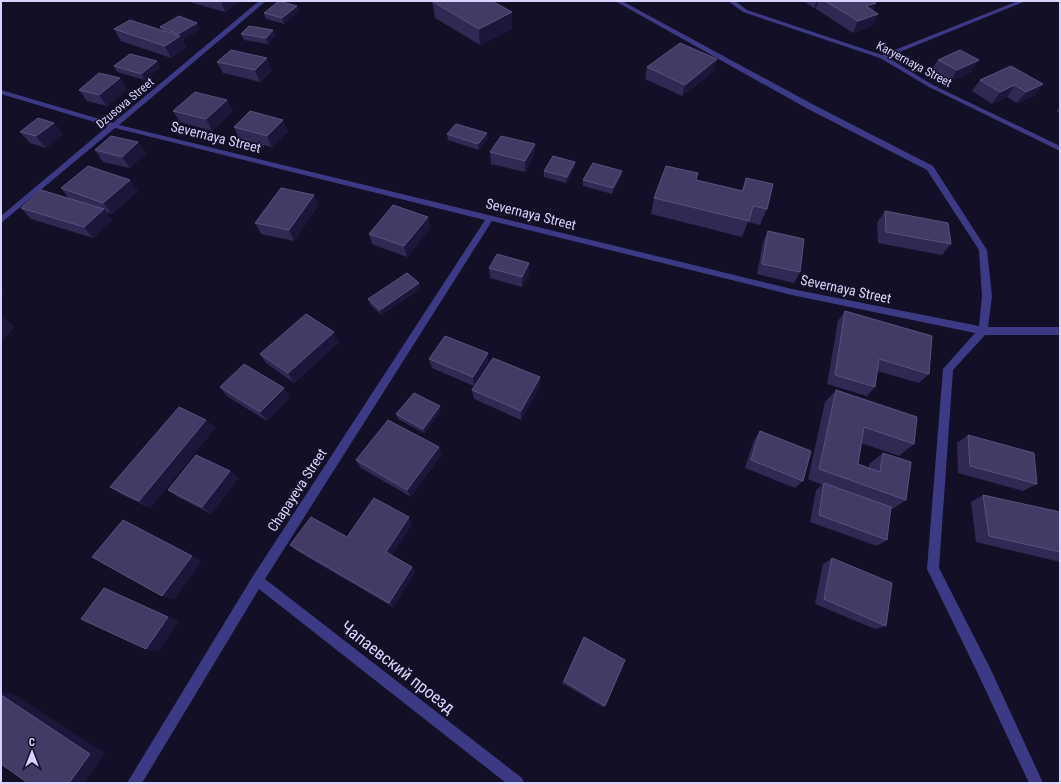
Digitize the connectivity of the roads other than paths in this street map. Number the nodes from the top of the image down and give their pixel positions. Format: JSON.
{"nodes":[{"id":1,"x":263,"y":1,"type":"edge"},
{"id":2,"x":618,"y":1,"type":"edge"},
{"id":3,"x":731,"y":1,"type":"edge"},
{"id":4,"x":1023,"y":1,"type":"edge"},
{"id":5,"x":882,"y":57,"type":"junction"},
{"id":6,"x":1,"y":92,"type":"edge"},
{"id":7,"x":115,"y":126,"type":"junction"},
{"id":8,"x":1060,"y":149,"type":"edge"},
{"id":9,"x":490,"y":218,"type":"junction"},
{"id":10,"x":1,"y":220,"type":"edge"},
{"id":11,"x":983,"y":331,"type":"junction"},
{"id":12,"x":1060,"y":331,"type":"edge"},
{"id":13,"x":257,"y":580,"type":"junction"},
{"id":14,"x":134,"y":783,"type":"edge"},
{"id":15,"x":517,"y":783,"type":"edge"},
{"id":16,"x":1036,"y":783,"type":"edge"}],
"edges":[{"from":1,"to":7,"type":"street","name":"Dzusova Street"},
{"from":2,"to":11,"type":"street"},
{"from":3,"to":5,"type":"street","name":"Karyernaya Street"},
{"from":4,"to":5,"type":"street"},
{"from":5,"to":8,"type":"street","name":"Karyernaya Street"},
{"from":6,"to":7,"type":"street","name":"Severnaya Street"},
{"from":7,"to":9,"type":"street","name":"Severnaya Street"},
{"from":7,"to":10,"type":"street","name":"Dzusova Street"},
{"from":9,"to":11,"type":"street","name":"Severnaya Street"},
{"from":9,"to":13,"type":"street","name":"Chapayeva Street"},
{"from":11,"to":12,"type":"street","name":"Severnaya Street"},
{"from":11,"to":16,"type":"street"},
{"from":13,"to":14,"type":"street","name":"Chapayeva Street"},
{"from":13,"to":15,"type":"street","name":"Чапаевский проезд"}]}
